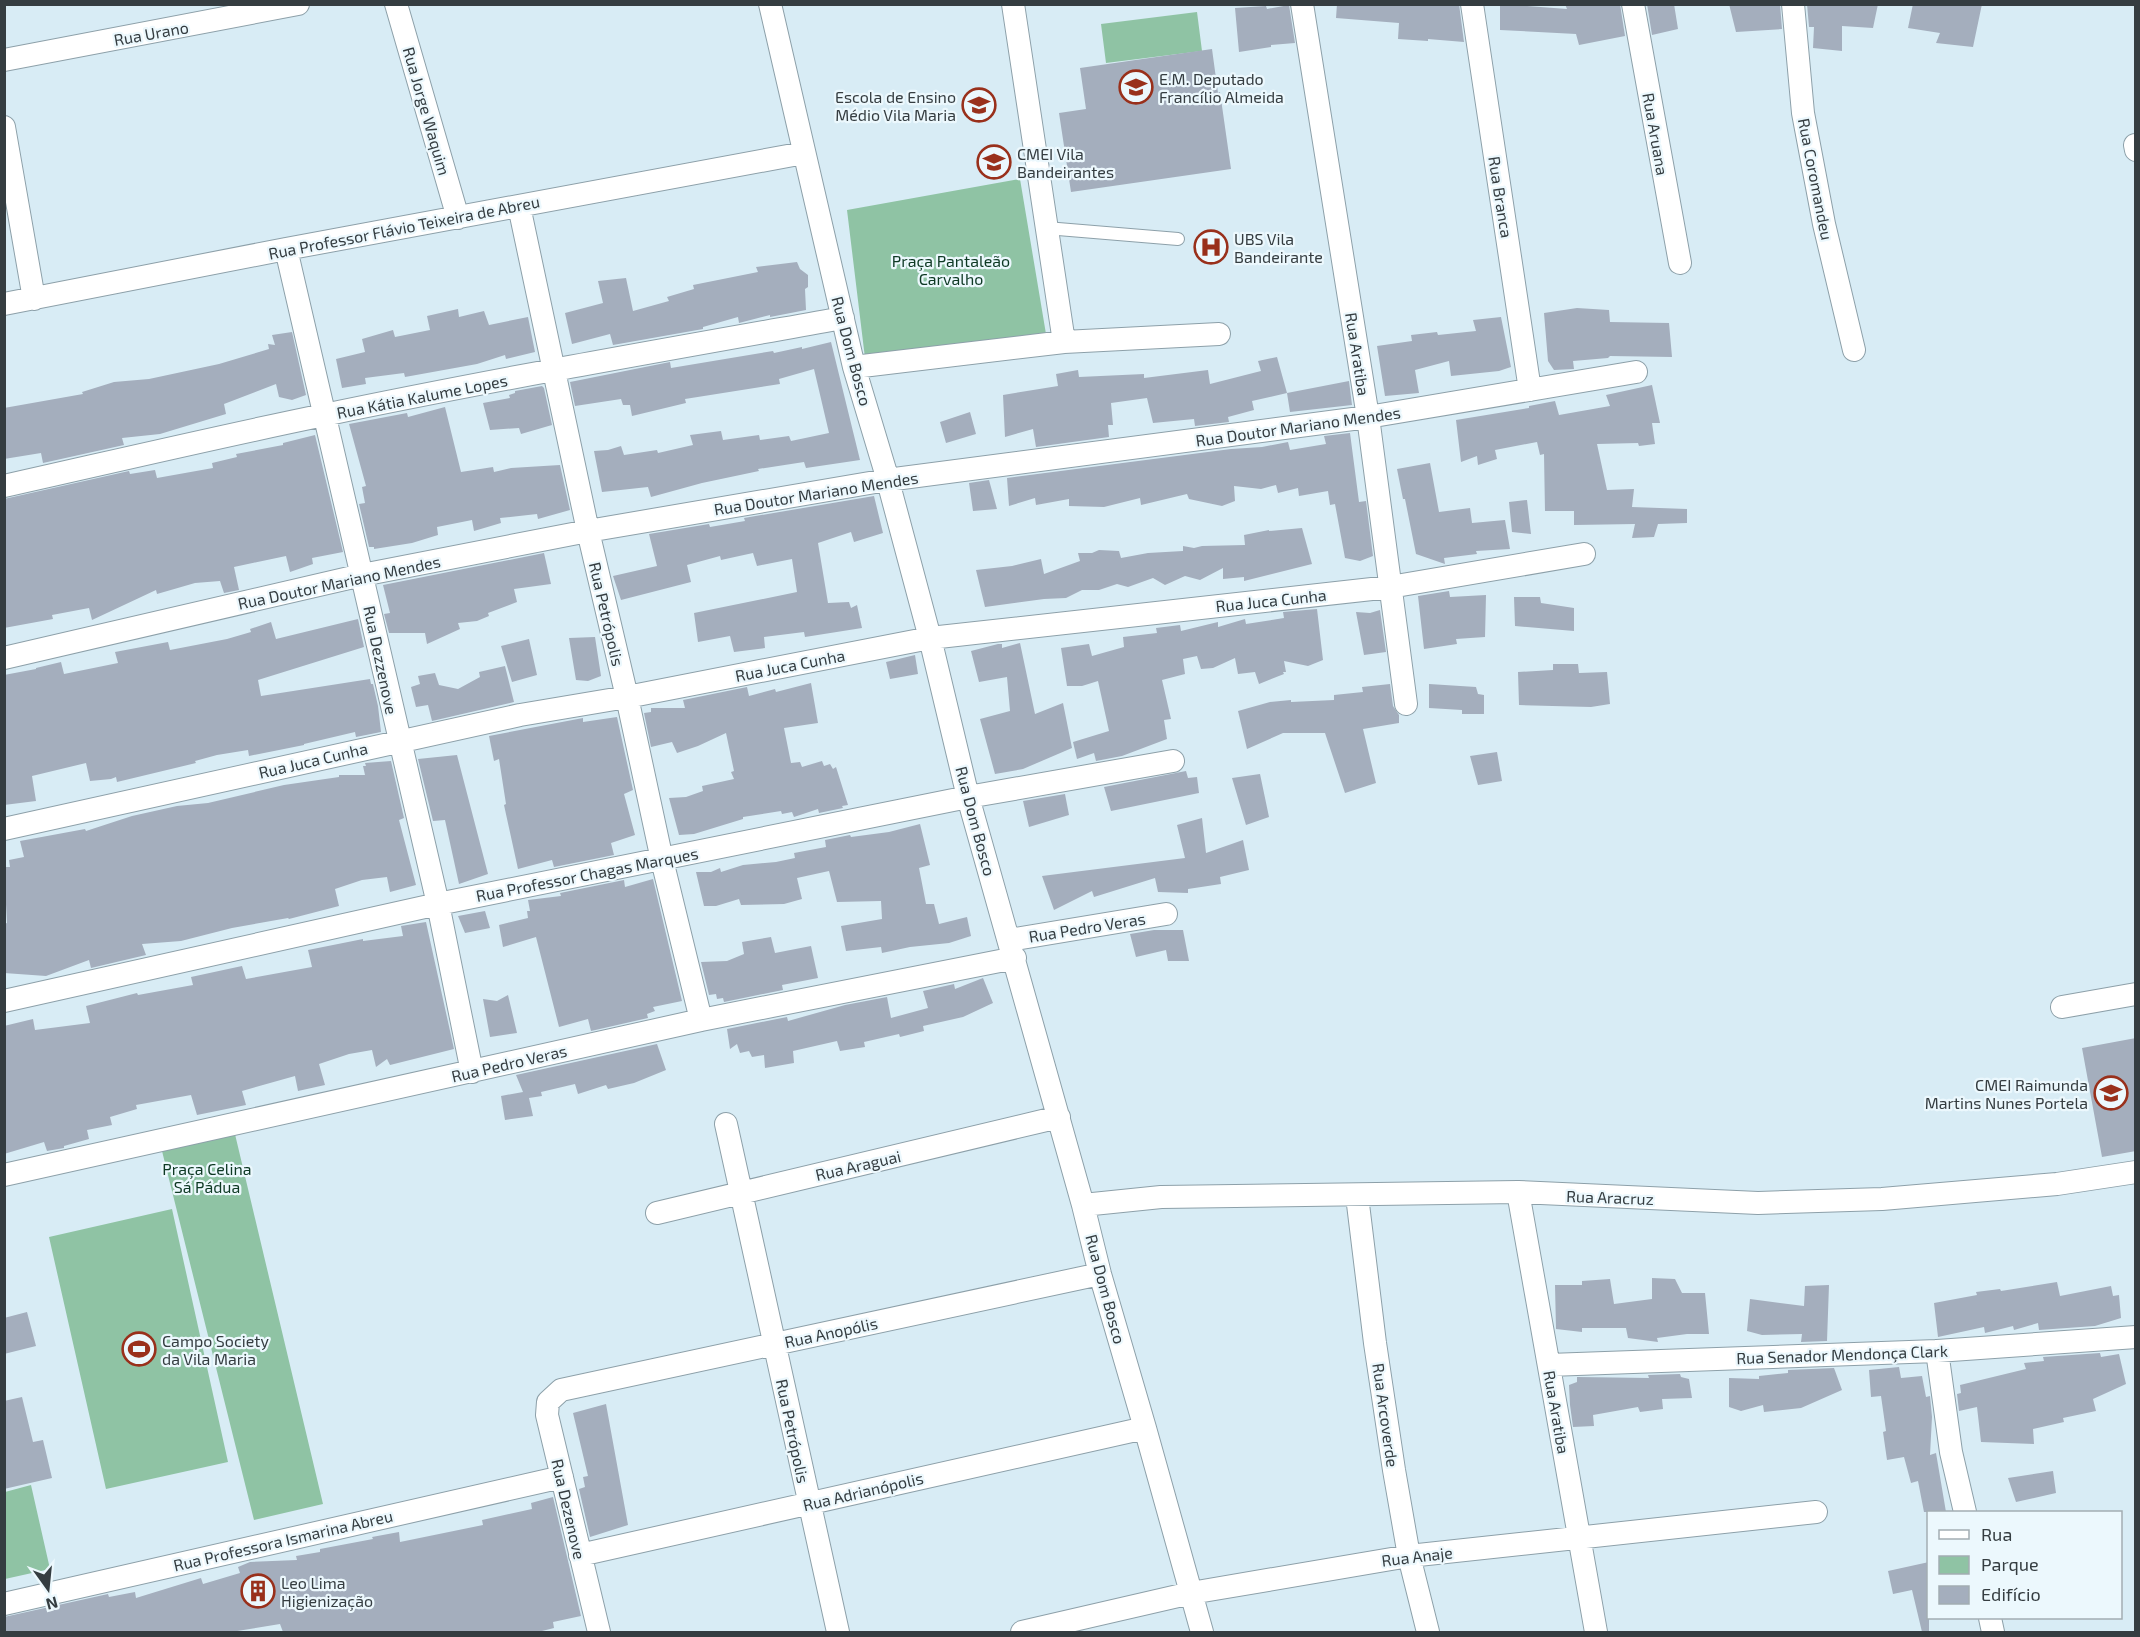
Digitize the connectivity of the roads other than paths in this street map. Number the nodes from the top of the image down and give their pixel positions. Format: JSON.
{"nodes":[{"id":1,"x":298,"y":4,"type":"edge"},
{"id":2,"x":396,"y":4,"type":"edge"},
{"id":3,"x":770,"y":4,"type":"edge"},
{"id":4,"x":1012,"y":4,"type":"edge"},
{"id":5,"x":1302,"y":4,"type":"edge"},
{"id":6,"x":1472,"y":4,"type":"edge"},
{"id":7,"x":1633,"y":4,"type":"edge"},
{"id":8,"x":1793,"y":4,"type":"edge"},
{"id":9,"x":4,"y":60,"type":"edge"},
{"id":10,"x":4,"y":127,"type":"edge"},
{"id":11,"x":804,"y":153,"type":"junction"},
{"id":12,"x":519,"y":206,"type":"junction"},
{"id":13,"x":458,"y":218,"type":"junction"},
{"id":14,"x":1047,"y":228,"type":"junction"},
{"id":15,"x":1178,"y":239,"type":"dead end"},
{"id":16,"x":285,"y":249,"type":"junction"},
{"id":17,"x":1680,"y":263,"type":"dead end"},
{"id":18,"x":34,"y":299,"type":"junction"},
{"id":19,"x":4,"y":304,"type":"edge"},
{"id":20,"x":843,"y":318,"type":"junction"},
{"id":21,"x":1219,"y":334,"type":"dead end"},
{"id":22,"x":1064,"y":342,"type":"junction"},
{"id":23,"x":1854,"y":350,"type":"dead end"},
{"id":24,"x":854,"y":367,"type":"junction"},
{"id":25,"x":552,"y":370,"type":"junction"},
{"id":26,"x":1636,"y":372,"type":"dead end"},
{"id":27,"x":1530,"y":390,"type":"junction"},
{"id":28,"x":323,"y":416,"type":"junction"},
{"id":29,"x":1368,"y":417,"type":"junction"},
{"id":30,"x":887,"y":480,"type":"junction"},
{"id":31,"x":4,"y":486,"type":"edge"},
{"id":32,"x":588,"y":531,"type":"junction"},
{"id":33,"x":1584,"y":554,"type":"dead end"},
{"id":34,"x":362,"y":575,"type":"junction"},
{"id":35,"x":1390,"y":587,"type":"junction"},
{"id":36,"x":930,"y":638,"type":"junction"},
{"id":37,"x":4,"y":658,"type":"edge"},
{"id":38,"x":627,"y":697,"type":"junction"},
{"id":39,"x":1406,"y":704,"type":"dead end"},
{"id":40,"x":398,"y":741,"type":"junction"},
{"id":41,"x":1173,"y":761,"type":"dead end"},
{"id":42,"x":968,"y":797,"type":"junction"},
{"id":43,"x":4,"y":829,"type":"edge"},
{"id":44,"x":662,"y":860,"type":"junction"},
{"id":45,"x":438,"y":904,"type":"junction"},
{"id":46,"x":1166,"y":914,"type":"dead end"},
{"id":47,"x":1012,"y":949,"type":"junction"},
{"id":48,"x":2136,"y":994,"type":"edge"},
{"id":49,"x":4,"y":1001,"type":"edge"},
{"id":50,"x":2062,"y":1007,"type":"dead end"},
{"id":51,"x":700,"y":1020,"type":"junction"},
{"id":52,"x":472,"y":1072,"type":"junction"},
{"id":53,"x":1059,"y":1117,"type":"junction"},
{"id":54,"x":726,"y":1124,"type":"dead end"},
{"id":55,"x":2136,"y":1172,"type":"edge"},
{"id":56,"x":4,"y":1175,"type":"edge"},
{"id":57,"x":1518,"y":1192,"type":"junction"},
{"id":58,"x":741,"y":1193,"type":"junction"},
{"id":59,"x":1358,"y":1196,"type":"junction"},
{"id":60,"x":1083,"y":1205,"type":"junction"},
{"id":61,"x":657,"y":1213,"type":"dead end"},
{"id":62,"x":1100,"y":1274,"type":"junction"},
{"id":63,"x":2136,"y":1337,"type":"edge"},
{"id":64,"x":774,"y":1344,"type":"junction"},
{"id":65,"x":1936,"y":1352,"type":"junction"},
{"id":66,"x":1549,"y":1365,"type":"junction"},
{"id":67,"x":561,"y":1390,"type":"joint"},
{"id":68,"x":1145,"y":1428,"type":"junction"},
{"id":69,"x":562,"y":1477,"type":"junction"},
{"id":70,"x":809,"y":1503,"type":"junction"},
{"id":71,"x":1965,"y":1511,"type":"edge"},
{"id":72,"x":1816,"y":1512,"type":"dead end"},
{"id":73,"x":1580,"y":1539,"type":"junction"},
{"id":74,"x":580,"y":1555,"type":"junction"},
{"id":75,"x":1409,"y":1556,"type":"junction"},
{"id":76,"x":1191,"y":1593,"type":"junction"},
{"id":77,"x":4,"y":1604,"type":"edge"},
{"id":78,"x":599,"y":1632,"type":"edge"},
{"id":79,"x":838,"y":1632,"type":"edge"},
{"id":80,"x":1022,"y":1632,"type":"edge"},
{"id":81,"x":1202,"y":1632,"type":"edge"},
{"id":82,"x":1428,"y":1632,"type":"edge"},
{"id":83,"x":1596,"y":1632,"type":"edge"}],
"edges":[{"from":1,"to":9,"type":"street","name":"Rua Urano"},
{"from":2,"to":13,"type":"street","name":"Rua Jorge Waquim"},
{"from":3,"to":11,"type":"street","name":"Rua Dom Bosco"},
{"from":4,"to":14,"type":"street"},
{"from":5,"to":29,"type":"street","name":"Rua Aratiba"},
{"from":6,"to":27,"type":"street","name":"Rua Branca"},
{"from":7,"to":17,"type":"street","name":"Rua Aruana"},
{"from":8,"to":23,"type":"street","name":"Rua Coromandeu"},
{"from":10,"to":18,"type":"street"},
{"from":11,"to":12,"type":"street","name":"Rua Professor Flávio Teixeira de Abreu"},
{"from":11,"to":20,"type":"street","name":"Rua Dom Bosco"},
{"from":12,"to":13,"type":"street","name":"Rua Professor Flávio Teixeira de Abreu"},
{"from":12,"to":25,"type":"street","name":"Rua Petrópolis"},
{"from":13,"to":16,"type":"street","name":"Rua Professor Flávio Teixeira de Abreu"},
{"from":14,"to":15,"type":"lane"},
{"from":14,"to":22,"type":"street"},
{"from":16,"to":18,"type":"street","name":"Rua Professor Flávio Teixeira de Abreu"},
{"from":16,"to":28,"type":"street","name":"Rua Dezzenove"},
{"from":18,"to":19,"type":"street","name":"Rua Professor Flávio Teixeira de Abreu"},
{"from":20,"to":24,"type":"street","name":"Rua Dom Bosco"},
{"from":20,"to":25,"type":"street","name":"Rua Kátia Kalume Lopes"},
{"from":21,"to":22,"type":"street"},
{"from":22,"to":24,"type":"street"},
{"from":24,"to":30,"type":"street","name":"Rua Dom Bosco"},
{"from":25,"to":28,"type":"street","name":"Rua Kátia Kalume Lopes"},
{"from":25,"to":32,"type":"street","name":"Rua Petrópolis"},
{"from":26,"to":27,"type":"street","name":"Rua Doutor Mariano Mendes"},
{"from":27,"to":29,"type":"street","name":"Rua Doutor Mariano Mendes"},
{"from":28,"to":31,"type":"street","name":"Rua Kátia Kalume Lopes"},
{"from":28,"to":34,"type":"street","name":"Rua Dezzenove"},
{"from":29,"to":30,"type":"street","name":"Rua Doutor Mariano Mendes"},
{"from":29,"to":35,"type":"street","name":"Rua Aratiba"},
{"from":30,"to":32,"type":"street","name":"Rua Doutor Mariano Mendes"},
{"from":30,"to":36,"type":"street","name":"Rua Dom Bosco"},
{"from":32,"to":34,"type":"street","name":"Rua Doutor Mariano Mendes"},
{"from":32,"to":38,"type":"street","name":"Rua Petrópolis"},
{"from":33,"to":35,"type":"street","name":"Rua Juca Cunha"},
{"from":34,"to":37,"type":"street","name":"Rua Doutor Mariano Mendes"},
{"from":34,"to":40,"type":"street","name":"Rua Dezzenove"},
{"from":35,"to":36,"type":"street","name":"Rua Juca Cunha"},
{"from":35,"to":39,"type":"street","name":"Rua Aratiba"},
{"from":36,"to":38,"type":"street","name":"Rua Juca Cunha"},
{"from":36,"to":42,"type":"street","name":"Rua Dom Bosco"},
{"from":38,"to":40,"type":"street","name":"Rua Juca Cunha"},
{"from":38,"to":44,"type":"street","name":"Rua Petrópolis"},
{"from":40,"to":43,"type":"street","name":"Rua Juca Cunha"},
{"from":40,"to":45,"type":"street","name":"Rua Dezzenove"},
{"from":41,"to":42,"type":"street","name":"Rua Professor Chagas Marques"},
{"from":42,"to":44,"type":"street","name":"Rua Professor Chagas Marques"},
{"from":42,"to":47,"type":"street","name":"Rua Dom Bosco"},
{"from":44,"to":45,"type":"street","name":"Rua Professor Chagas Marques"},
{"from":44,"to":51,"type":"street","name":"Rua Petrópolis"},
{"from":45,"to":49,"type":"street","name":"Rua Professor Chagas Marques"},
{"from":45,"to":52,"type":"street","name":"Rua Dezzenove"},
{"from":46,"to":47,"type":"street","name":"Rua Pedro Veras"},
{"from":47,"to":51,"type":"street","name":"Rua Pedro Veras"},
{"from":47,"to":53,"type":"street","name":"Rua Dom Bosco"},
{"from":48,"to":50,"type":"street"},
{"from":51,"to":52,"type":"street","name":"Rua Pedro Veras"},
{"from":52,"to":56,"type":"street","name":"Rua Pedro Veras"},
{"from":53,"to":58,"type":"street","name":"Rua Araguai"},
{"from":53,"to":60,"type":"street","name":"Rua Dom Bosco"},
{"from":54,"to":58,"type":"street","name":"Rua Petrópolis"},
{"from":55,"to":57,"type":"street","name":"Rua Aracruz"},
{"from":57,"to":59,"type":"street","name":"Rua Aracruz"},
{"from":57,"to":66,"type":"street","name":"Rua Aratiba"},
{"from":58,"to":61,"type":"street","name":"Rua Araguai"},
{"from":58,"to":64,"type":"street","name":"Rua Petrópolis"},
{"from":59,"to":60,"type":"street","name":"Rua Aracruz"},
{"from":59,"to":75,"type":"street","name":"Rua Arcoverde"},
{"from":60,"to":62,"type":"street","name":"Rua Dom Bosco"},
{"from":62,"to":64,"type":"street","name":"Rua Anopólis"},
{"from":62,"to":68,"type":"street","name":"Rua Dom Bosco"},
{"from":63,"to":65,"type":"street","name":"Rua Senador Mendonça Clark"},
{"from":64,"to":67,"type":"street","name":"Rua Anopólis"},
{"from":64,"to":70,"type":"street","name":"Rua Petrópolis"},
{"from":65,"to":66,"type":"street","name":"Rua Senador Mendonça Clark"},
{"from":65,"to":71,"type":"street"},
{"from":66,"to":73,"type":"street","name":"Rua Aratiba"},
{"from":67,"to":69,"type":"street","name":"Rua Dezenove"},
{"from":68,"to":70,"type":"street","name":"Rua Adrianópolis"},
{"from":68,"to":76,"type":"street","name":"Rua Dom Bosco"},
{"from":69,"to":74,"type":"street","name":"Rua Dezenove"},
{"from":69,"to":77,"type":"street","name":"Rua Professora Ismarina Abreu"},
{"from":70,"to":74,"type":"street","name":"Rua Adrianópolis"},
{"from":70,"to":79,"type":"street","name":"Rua Petrópolis"},
{"from":72,"to":73,"type":"street","name":"Rua Anaje"},
{"from":73,"to":75,"type":"street","name":"Rua Anaje"},
{"from":73,"to":83,"type":"street","name":"Rua Aratiba"},
{"from":74,"to":78,"type":"street","name":"Rua Dezenove"},
{"from":75,"to":76,"type":"street","name":"Rua Anaje"},
{"from":75,"to":82,"type":"street","name":"Rua Arcoverde"},
{"from":76,"to":80,"type":"street","name":"Rua Anaje"},
{"from":76,"to":81,"type":"street","name":"Rua Dom Bosco"}]}
